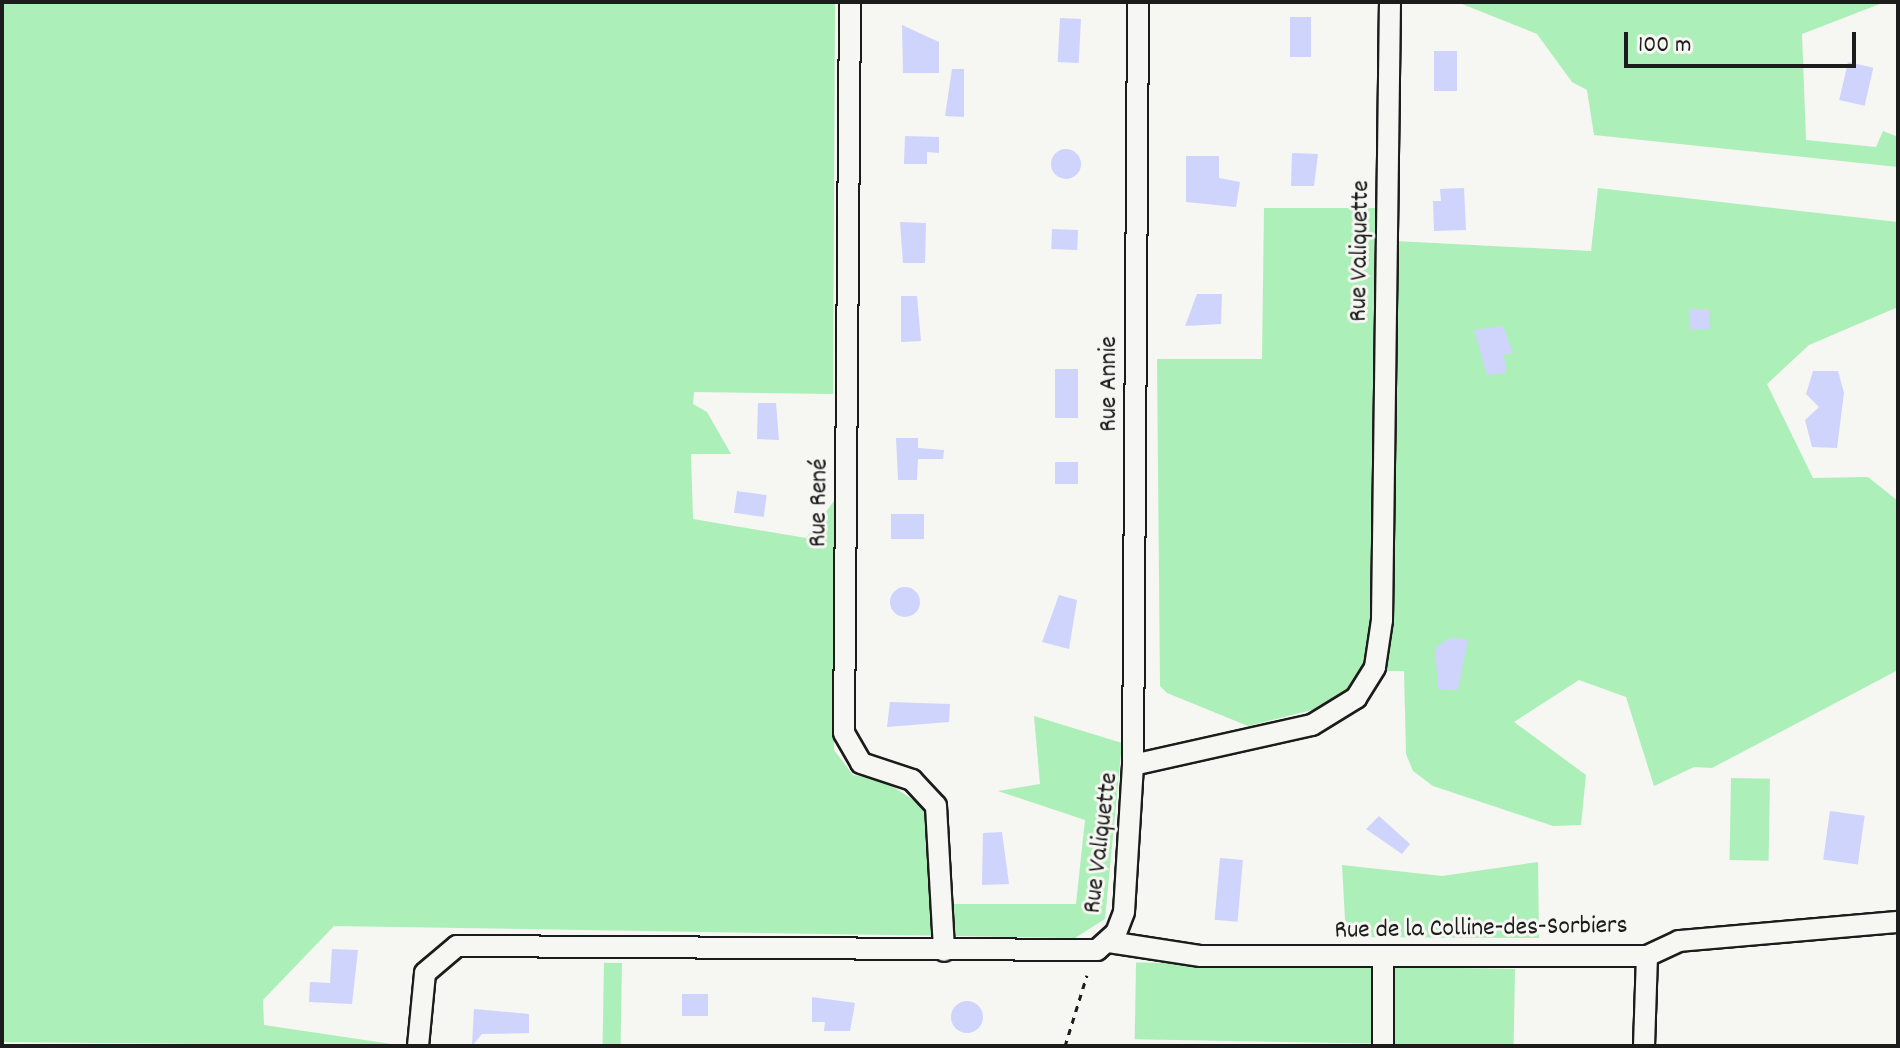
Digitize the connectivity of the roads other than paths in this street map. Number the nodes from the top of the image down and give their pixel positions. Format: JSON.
{"nodes":[{"id":1,"x":850,"y":2,"type":"edge"},
{"id":2,"x":1138,"y":2,"type":"edge"},
{"id":3,"x":1390,"y":2,"type":"edge"},
{"id":4,"x":1133,"y":765,"type":"junction"},
{"id":5,"x":1898,"y":922,"type":"edge"},
{"id":6,"x":1109,"y":942,"type":"junction"},
{"id":7,"x":944,"y":951,"type":"junction"},
{"id":8,"x":1647,"y":956,"type":"junction"},
{"id":9,"x":1383,"y":957,"type":"junction"},
{"id":10,"x":418,"y":1046,"type":"edge"},
{"id":11,"x":1383,"y":1046,"type":"edge"},
{"id":12,"x":1644,"y":1046,"type":"edge"}],
"edges":[{"from":1,"to":7,"type":"street","name":"Rue René"},
{"from":2,"to":4,"type":"street","name":"Rue Annie"},
{"from":3,"to":4,"type":"street","name":"Rue Valiquette"},
{"from":4,"to":6,"type":"street","name":"Rue Valiquette"},
{"from":5,"to":8,"type":"street","name":"Rue de la Colline-des-Sorbiers"},
{"from":6,"to":7,"type":"street","name":"Rue Valiquette"},
{"from":6,"to":9,"type":"street","name":"Rue de la Colline-des-Sorbiers"},
{"from":7,"to":10,"type":"street","name":"Rue Valiquette"},
{"from":8,"to":9,"type":"street","name":"Rue de la Colline-des-Sorbiers"},
{"from":8,"to":12,"type":"street"},
{"from":9,"to":11,"type":"street"}]}
